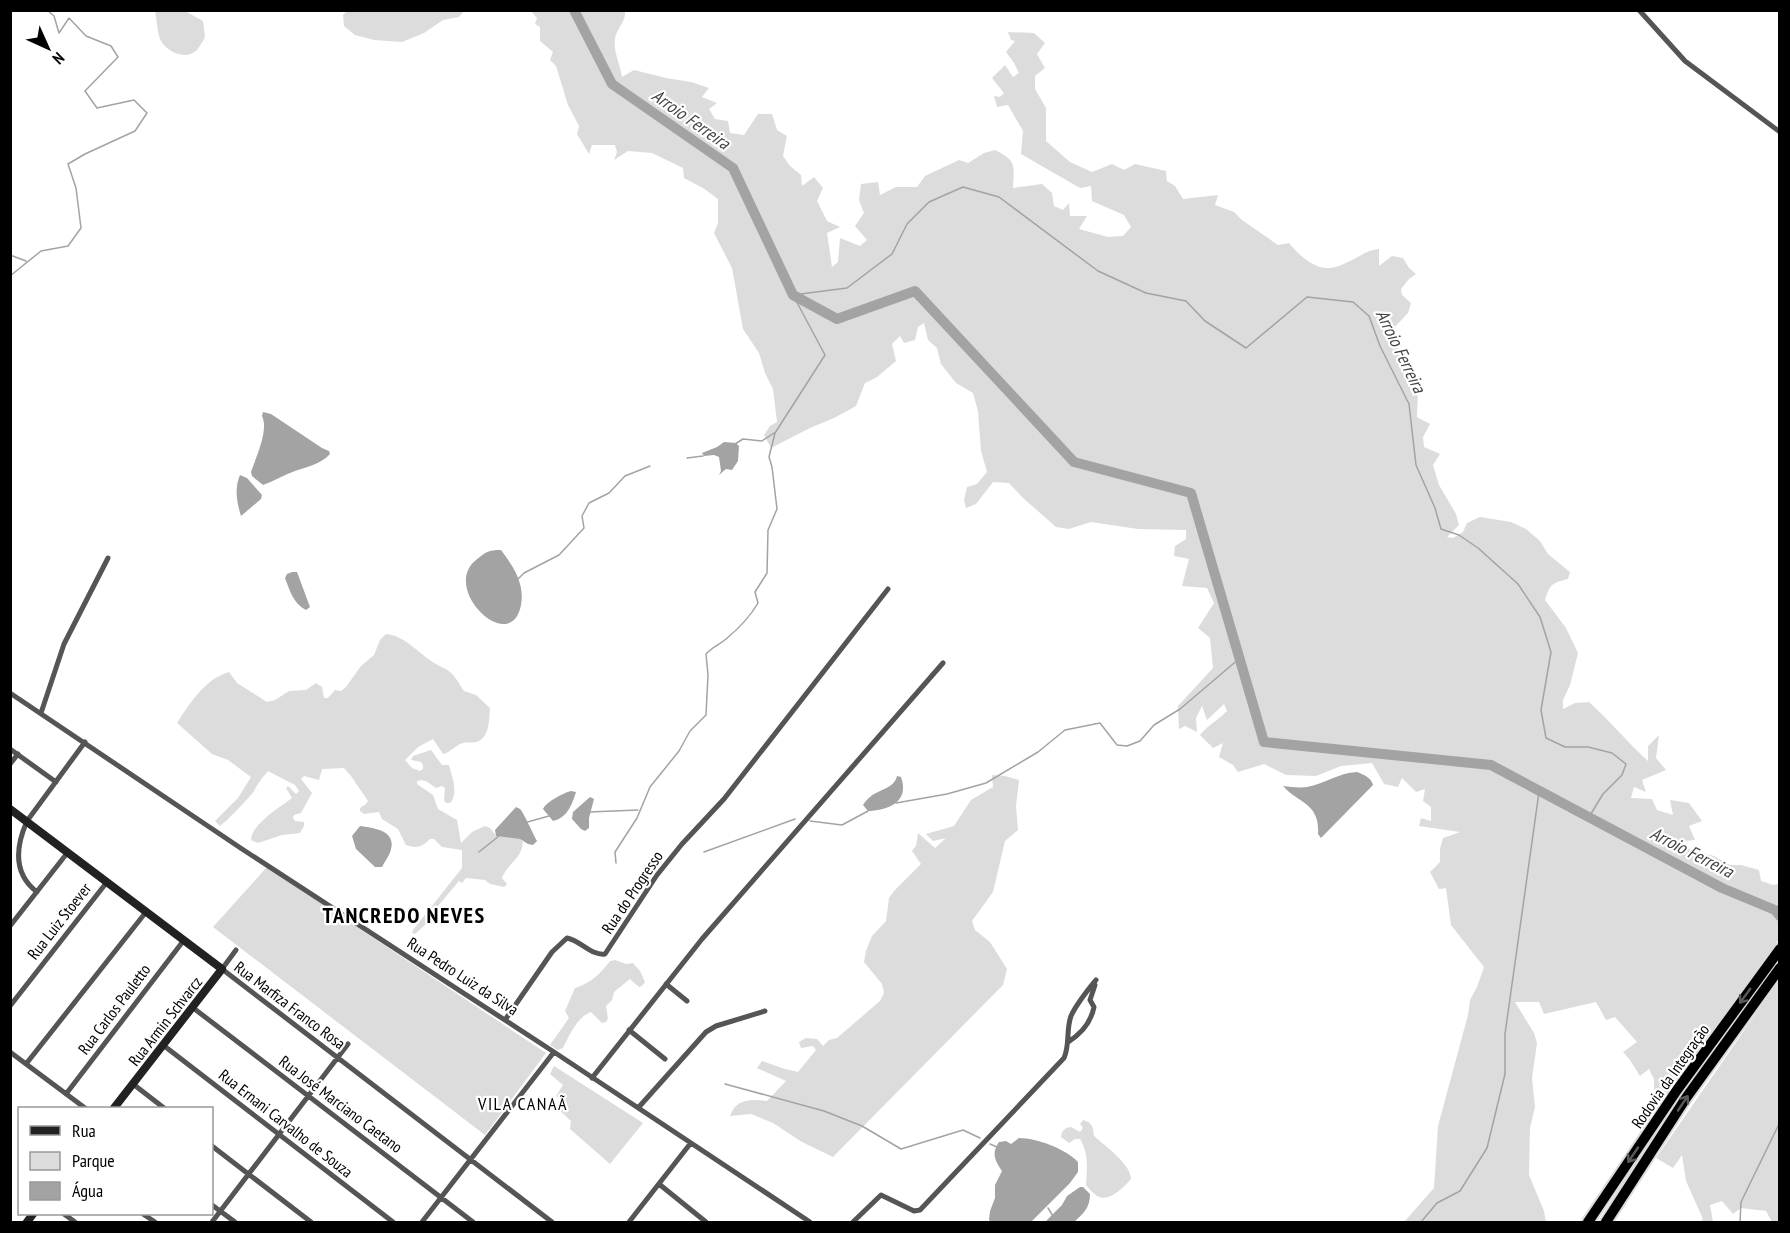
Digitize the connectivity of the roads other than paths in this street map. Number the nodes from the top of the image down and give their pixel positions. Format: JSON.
{"nodes":[{"id":1,"x":1639,"y":10,"type":"edge"},
{"id":2,"x":1779,"y":132,"type":"edge"},
{"id":3,"x":108,"y":558,"type":"dead end"},
{"id":4,"x":888,"y":589,"type":"dead end"},
{"id":5,"x":943,"y":663,"type":"dead end"},
{"id":6,"x":10,"y":693,"type":"edge"},
{"id":7,"x":41,"y":713,"type":"junction"},
{"id":8,"x":85,"y":742,"type":"junction"},
{"id":9,"x":10,"y":749,"type":"edge"},
{"id":10,"x":18,"y":754,"type":"junction"},
{"id":11,"x":10,"y":764,"type":"edge"},
{"id":12,"x":56,"y":782,"type":"junction"},
{"id":13,"x":10,"y":809,"type":"edge"},
{"id":14,"x":27,"y":821,"type":"junction"},
{"id":15,"x":68,"y":852,"type":"junction"},
{"id":16,"x":107,"y":882,"type":"junction"},
{"id":17,"x":37,"y":892,"type":"junction"},
{"id":18,"x":146,"y":912,"type":"junction"},
{"id":19,"x":10,"y":926,"type":"edge"},
{"id":20,"x":184,"y":940,"type":"junction"},
{"id":21,"x":1779,"y":949,"type":"edge"},
{"id":22,"x":236,"y":950,"type":"dead end"},
{"id":23,"x":1779,"y":968,"type":"edge"},
{"id":24,"x":222,"y":969,"type":"junction"},
{"id":25,"x":666,"y":984,"type":"junction"},
{"id":26,"x":687,"y":1001,"type":"dead end"},
{"id":27,"x":10,"y":1006,"type":"edge"},
{"id":28,"x":192,"y":1007,"type":"junction"},
{"id":29,"x":765,"y":1011,"type":"dead end"},
{"id":30,"x":505,"y":1020,"type":"junction"},
{"id":31,"x":629,"y":1030,"type":"junction"},
{"id":32,"x":1068,"y":1042,"type":"junction"},
{"id":33,"x":348,"y":1044,"type":"dead end"},
{"id":34,"x":163,"y":1045,"type":"junction"},
{"id":35,"x":10,"y":1052,"type":"edge"},
{"id":36,"x":554,"y":1052,"type":"junction"},
{"id":37,"x":338,"y":1058,"type":"junction"},
{"id":38,"x":665,"y":1059,"type":"dead end"},
{"id":39,"x":26,"y":1064,"type":"junction"},
{"id":40,"x":592,"y":1078,"type":"junction"},
{"id":41,"x":133,"y":1084,"type":"junction"},
{"id":42,"x":66,"y":1094,"type":"junction"},
{"id":43,"x":309,"y":1096,"type":"junction"},
{"id":44,"x":84,"y":1107,"type":"edge"},
{"id":45,"x":115,"y":1107,"type":"edge"},
{"id":46,"x":163,"y":1107,"type":"edge"},
{"id":47,"x":638,"y":1108,"type":"junction"},
{"id":48,"x":279,"y":1135,"type":"junction"},
{"id":49,"x":690,"y":1144,"type":"junction"},
{"id":50,"x":213,"y":1147,"type":"edge"},
{"id":51,"x":471,"y":1160,"type":"junction"},
{"id":52,"x":248,"y":1175,"type":"junction"},
{"id":53,"x":659,"y":1184,"type":"junction"},
{"id":54,"x":441,"y":1198,"type":"junction"},
{"id":55,"x":213,"y":1205,"type":"edge"},
{"id":56,"x":220,"y":1211,"type":"junction"},
{"id":57,"x":212,"y":1222,"type":"edge"},
{"id":58,"x":235,"y":1222,"type":"edge"},
{"id":59,"x":311,"y":1222,"type":"edge"},
{"id":60,"x":393,"y":1222,"type":"edge"},
{"id":61,"x":422,"y":1222,"type":"edge"},
{"id":62,"x":473,"y":1222,"type":"edge"},
{"id":63,"x":552,"y":1222,"type":"edge"},
{"id":64,"x":630,"y":1222,"type":"edge"},
{"id":65,"x":706,"y":1222,"type":"edge"},
{"id":66,"x":810,"y":1222,"type":"edge"},
{"id":67,"x":853,"y":1222,"type":"edge"},
{"id":68,"x":1588,"y":1222,"type":"edge"},
{"id":69,"x":1606,"y":1222,"type":"edge"}],
"edges":[{"from":1,"to":2,"type":"street"},
{"from":3,"to":7,"type":"street"},
{"from":4,"to":30,"type":"street","name":"Rua do Progresso"},
{"from":5,"to":25,"type":"street"},
{"from":6,"to":7,"type":"street","name":"Rua Pedro Luiz da Silva"},
{"from":7,"to":8,"type":"street","name":"Rua Pedro Luiz da Silva"},
{"from":8,"to":12,"type":"street"},
{"from":8,"to":30,"type":"street","name":"Rua Pedro Luiz da Silva"},
{"from":9,"to":10,"type":"street"},
{"from":10,"to":11,"type":"street"},
{"from":10,"to":12,"type":"street"},
{"from":12,"to":14,"type":"street"},
{"from":13,"to":14,"type":"street","name":"Rua Marfiza Franco Rosa"},
{"from":14,"to":15,"type":"street","name":"Rua Marfiza Franco Rosa"},
{"from":14,"to":17,"type":"street"},
{"from":15,"to":16,"type":"street","name":"Rua Marfiza Franco Rosa"},
{"from":15,"to":17,"type":"street"},
{"from":16,"to":18,"type":"street","name":"Rua Marfiza Franco Rosa"},
{"from":16,"to":27,"type":"street","name":"Rua Luiz Stoever"},
{"from":17,"to":19,"type":"street"},
{"from":18,"to":20,"type":"street","name":"Rua Marfiza Franco Rosa"},
{"from":18,"to":39,"type":"street"},
{"from":20,"to":24,"type":"street","name":"Rua Marfiza Franco Rosa"},
{"from":20,"to":42,"type":"street","name":"Rua Carlos Pauletto"},
{"from":21,"to":68,"type":"highway","name":"Rodovia da Integração","one_way":true},
{"from":22,"to":24,"type":"street","name":"Rua Armin Schvarcz"},
{"from":69,"to":23,"type":"highway","name":"Rodovia da Integração","one_way":true},
{"from":24,"to":28,"type":"street","name":"Rua Armin Schvarcz"},
{"from":24,"to":37,"type":"street","name":"Rua Marfiza Franco Rosa"},
{"from":25,"to":26,"type":"street"},
{"from":25,"to":31,"type":"street"},
{"from":28,"to":34,"type":"street","name":"Rua Armin Schvarcz"},
{"from":28,"to":43,"type":"street","name":"Rua José Marciano Caetano"},
{"from":29,"to":47,"type":"street"},
{"from":30,"to":36,"type":"street","name":"Rua Pedro Luiz da Silva"},
{"from":31,"to":38,"type":"street"},
{"from":31,"to":40,"type":"street"},
{"from":32,"to":32,"type":"street"},
{"from":32,"to":67,"type":"street"},
{"from":33,"to":37,"type":"street"},
{"from":34,"to":41,"type":"street","name":"Rua Armin Schvarcz"},
{"from":34,"to":48,"type":"street","name":"Rua Ernani Carvalho de Souza"},
{"from":35,"to":39,"type":"street"},
{"from":36,"to":40,"type":"street","name":"Rua Pedro Luiz da Silva"},
{"from":36,"to":51,"type":"street"},
{"from":37,"to":43,"type":"street"},
{"from":37,"to":51,"type":"street","name":"Rua Marfiza Franco Rosa"},
{"from":39,"to":42,"type":"street"},
{"from":40,"to":47,"type":"street","name":"Rua Pedro Luiz da Silva"},
{"from":41,"to":45,"type":"street","name":"Rua Armin Schvarcz"},
{"from":41,"to":46,"type":"street"},
{"from":42,"to":44,"type":"street"},
{"from":43,"to":48,"type":"street"},
{"from":43,"to":54,"type":"street","name":"Rua José Marciano Caetano"},
{"from":47,"to":49,"type":"street","name":"Rua Pedro Luiz da Silva"},
{"from":48,"to":52,"type":"street"},
{"from":48,"to":60,"type":"street","name":"Rua Ernani Carvalho de Souza"},
{"from":49,"to":53,"type":"street"},
{"from":49,"to":66,"type":"street","name":"Rua Pedro Luiz da Silva"},
{"from":50,"to":52,"type":"street"},
{"from":51,"to":54,"type":"street"},
{"from":51,"to":63,"type":"street","name":"Rua Marfiza Franco Rosa"},
{"from":52,"to":56,"type":"street"},
{"from":52,"to":59,"type":"street"},
{"from":53,"to":64,"type":"street"},
{"from":53,"to":65,"type":"street"},
{"from":54,"to":61,"type":"street"},
{"from":54,"to":62,"type":"street","name":"Rua José Marciano Caetano"},
{"from":55,"to":56,"type":"street"},
{"from":56,"to":57,"type":"street"},
{"from":56,"to":58,"type":"street"}]}
